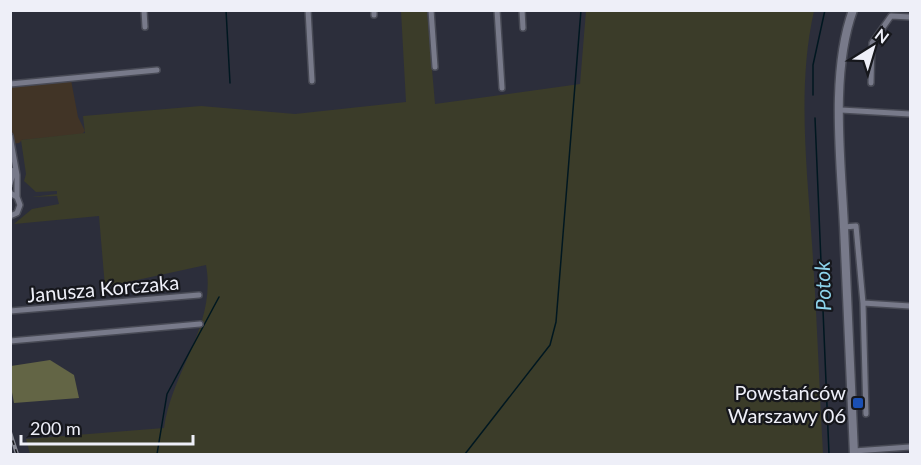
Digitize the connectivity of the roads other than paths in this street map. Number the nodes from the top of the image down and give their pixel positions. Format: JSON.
{"nodes":[{"id":1,"x":144,"y":10,"type":"edge"},
{"id":2,"x":308,"y":10,"type":"edge"},
{"id":3,"x":431,"y":10,"type":"edge"},
{"id":4,"x":497,"y":10,"type":"edge"},
{"id":5,"x":522,"y":10,"type":"edge"},
{"id":6,"x":853,"y":10,"type":"edge"},
{"id":7,"x":910,"y":17,"type":"edge"},
{"id":8,"x":145,"y":27,"type":"dead end"},
{"id":9,"x":523,"y":28,"type":"dead end"},
{"id":10,"x":435,"y":67,"type":"dead end"},
{"id":11,"x":158,"y":70,"type":"dead end"},
{"id":12,"x":312,"y":81,"type":"dead end"},
{"id":13,"x":871,"y":83,"type":"dead end"},
{"id":14,"x":10,"y":84,"type":"edge"},
{"id":15,"x":502,"y":88,"type":"dead end"},
{"id":16,"x":841,"y":110,"type":"junction"},
{"id":17,"x":910,"y":114,"type":"edge"},
{"id":18,"x":10,"y":136,"type":"edge"},
{"id":19,"x":15,"y":165,"type":"junction"},
{"id":20,"x":10,"y":184,"type":"edge"},
{"id":21,"x":10,"y":193,"type":"edge"},
{"id":22,"x":17,"y":197,"type":"junction"},
{"id":23,"x":10,"y":216,"type":"edge"},
{"id":24,"x":844,"y":227,"type":"junction"},
{"id":25,"x":199,"y":295,"type":"dead end"},
{"id":26,"x":863,"y":303,"type":"junction"},
{"id":27,"x":910,"y":306,"type":"edge"},
{"id":28,"x":10,"y":311,"type":"edge"},
{"id":29,"x":200,"y":324,"type":"dead end"},
{"id":30,"x":10,"y":341,"type":"edge"},
{"id":31,"x":866,"y":414,"type":"dead end"},
{"id":32,"x":910,"y":447,"type":"edge"},
{"id":33,"x":872,"y":452,"type":"edge"},
{"id":34,"x":854,"y":453,"type":"edge"}],
"edges":[{"from":1,"to":8,"type":"street"},
{"from":2,"to":12,"type":"street"},
{"from":3,"to":10,"type":"street"},
{"from":4,"to":15,"type":"street"},
{"from":5,"to":9,"type":"street"},
{"from":6,"to":16,"type":"street"},
{"from":7,"to":13,"type":"street"},
{"from":11,"to":14,"type":"street"},
{"from":16,"to":17,"type":"street"},
{"from":16,"to":24,"type":"street"},
{"from":18,"to":19,"type":"street"},
{"from":19,"to":20,"type":"street"},
{"from":19,"to":22,"type":"street"},
{"from":21,"to":22,"type":"street"},
{"from":22,"to":23,"type":"street"},
{"from":24,"to":26,"type":"street"},
{"from":24,"to":34,"type":"street"},
{"from":25,"to":28,"type":"street","name":"Janusza Korczaka"},
{"from":26,"to":27,"type":"street"},
{"from":26,"to":31,"type":"street"},
{"from":29,"to":30,"type":"street"},
{"from":32,"to":33,"type":"street"},
{"from":33,"to":34,"type":"street"}]}
